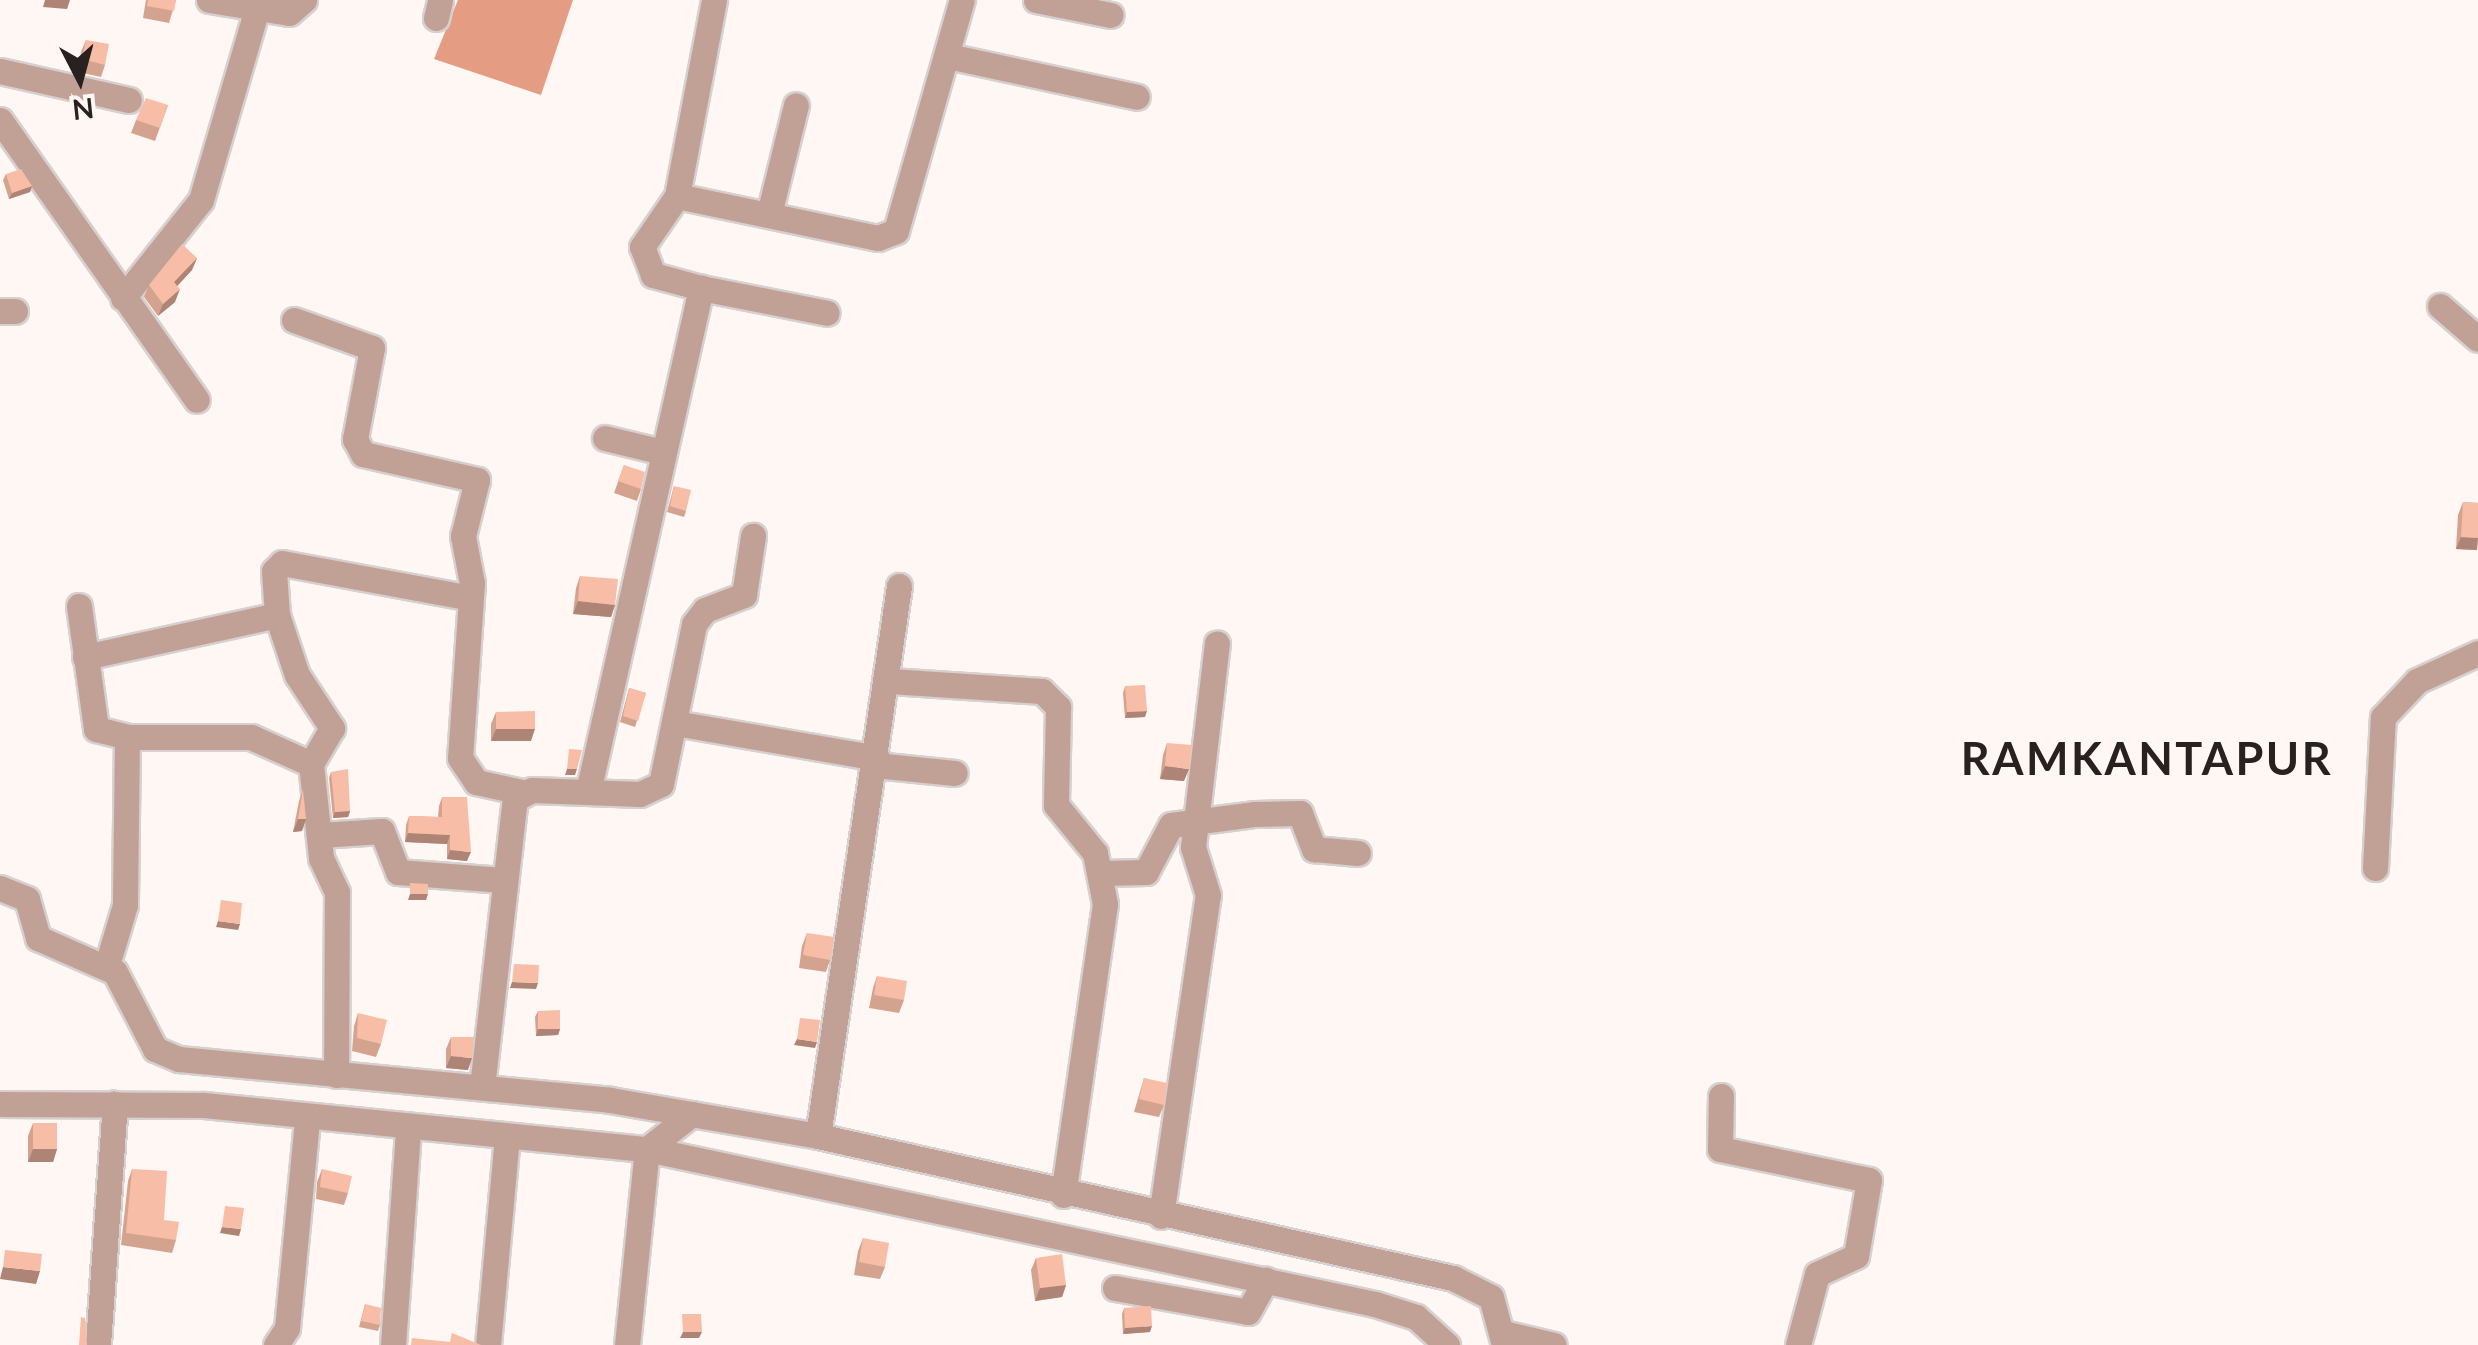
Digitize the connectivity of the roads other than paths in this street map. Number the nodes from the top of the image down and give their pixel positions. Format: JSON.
{"nodes":[{"id":1,"x":208,"y":0,"type":"edge"},
{"id":2,"x":304,"y":0,"type":"edge"},
{"id":3,"x":714,"y":0,"type":"edge"},
{"id":4,"x":962,"y":0,"type":"edge"},
{"id":5,"x":1036,"y":0,"type":"edge"},
{"id":6,"x":256,"y":8,"type":"junction"},
{"id":7,"x":1111,"y":15,"type":"dead end"},
{"id":8,"x":948,"y":56,"type":"junction"},
{"id":9,"x":0,"y":71,"type":"edge"},
{"id":10,"x":1137,"y":97,"type":"dead end"},
{"id":11,"x":129,"y":100,"type":"dead end"},
{"id":12,"x":796,"y":106,"type":"dead end"},
{"id":13,"x":0,"y":120,"type":"edge"},
{"id":14,"x":677,"y":196,"type":"junction"},
{"id":15,"x":769,"y":214,"type":"junction"},
{"id":16,"x":701,"y":288,"type":"junction"},
{"id":17,"x":124,"y":298,"type":"junction"},
{"id":18,"x":2440,"y":306,"type":"dead end"},
{"id":19,"x":827,"y":312,"type":"dead end"},
{"id":20,"x":294,"y":320,"type":"dead end"},
{"id":21,"x":2478,"y":339,"type":"edge"},
{"id":22,"x":197,"y":400,"type":"dead end"},
{"id":23,"x":606,"y":438,"type":"dead end"},
{"id":24,"x":664,"y":452,"type":"junction"},
{"id":25,"x":754,"y":536,"type":"dead end"},
{"id":26,"x":900,"y":586,"type":"dead end"},
{"id":27,"x":470,"y":598,"type":"junction"},
{"id":28,"x":79,"y":606,"type":"dead end"},
{"id":29,"x":277,"y":615,"type":"junction"},
{"id":30,"x":1218,"y":643,"type":"dead end"},
{"id":31,"x":2478,"y":653,"type":"edge"},
{"id":32,"x":84,"y":657,"type":"junction"},
{"id":33,"x":890,"y":681,"type":"junction"},
{"id":34,"x":676,"y":723,"type":"junction"},
{"id":35,"x":127,"y":737,"type":"junction"},
{"id":36,"x":876,"y":762,"type":"junction"},
{"id":37,"x":311,"y":764,"type":"junction"},
{"id":38,"x":955,"y":774,"type":"dead end"},
{"id":39,"x":522,"y":792,"type":"junction"},
{"id":40,"x":588,"y":792,"type":"junction"},
{"id":41,"x":1198,"y":824,"type":"junction"},
{"id":42,"x":320,"y":835,"type":"junction"},
{"id":43,"x":1358,"y":854,"type":"dead end"},
{"id":44,"x":2375,"y":868,"type":"dead end"},
{"id":45,"x":1102,"y":872,"type":"junction"},
{"id":46,"x":503,"y":880,"type":"junction"},
{"id":47,"x":0,"y":888,"type":"edge"},
{"id":48,"x":107,"y":965,"type":"junction"},
{"id":49,"x":336,"y":1074,"type":"junction"},
{"id":50,"x":482,"y":1087,"type":"junction"},
{"id":51,"x":1721,"y":1096,"type":"dead end"},
{"id":52,"x":0,"y":1104,"type":"edge"},
{"id":53,"x":114,"y":1104,"type":"junction"},
{"id":54,"x":692,"y":1114,"type":"junction"},
{"id":55,"x":307,"y":1120,"type":"junction"},
{"id":56,"x":408,"y":1130,"type":"junction"},
{"id":57,"x":818,"y":1136,"type":"junction"},
{"id":58,"x":507,"y":1138,"type":"junction"},
{"id":59,"x":853,"y":1145,"type":"junction"},
{"id":60,"x":647,"y":1149,"type":"junction"},
{"id":61,"x":816,"y":1184,"type":"junction"},
{"id":62,"x":1062,"y":1195,"type":"junction"},
{"id":63,"x":1161,"y":1216,"type":"junction"},
{"id":64,"x":1266,"y":1280,"type":"junction"},
{"id":65,"x":1115,"y":1288,"type":"dead end"},
{"id":66,"x":1504,"y":1339,"type":"edge"},
{"id":67,"x":98,"y":1345,"type":"edge"},
{"id":68,"x":276,"y":1345,"type":"edge"},
{"id":69,"x":393,"y":1345,"type":"edge"},
{"id":70,"x":488,"y":1345,"type":"edge"},
{"id":71,"x":627,"y":1345,"type":"edge"},
{"id":72,"x":1447,"y":1345,"type":"edge"},
{"id":73,"x":1554,"y":1345,"type":"edge"},
{"id":74,"x":1798,"y":1345,"type":"edge"}],
"edges":[{"from":1,"to":6,"type":"street"},
{"from":2,"to":6,"type":"street"},
{"from":3,"to":14,"type":"street"},
{"from":4,"to":8,"type":"street"},
{"from":5,"to":7,"type":"street"},
{"from":6,"to":17,"type":"street"},
{"from":8,"to":10,"type":"street"},
{"from":8,"to":15,"type":"street"},
{"from":9,"to":11,"type":"street"},
{"from":12,"to":15,"type":"street"},
{"from":13,"to":17,"type":"street"},
{"from":14,"to":15,"type":"street"},
{"from":14,"to":16,"type":"street"},
{"from":16,"to":19,"type":"street"},
{"from":16,"to":24,"type":"street"},
{"from":17,"to":22,"type":"street"},
{"from":18,"to":21,"type":"street"},
{"from":20,"to":27,"type":"street"},
{"from":23,"to":24,"type":"street"},
{"from":24,"to":40,"type":"street"},
{"from":25,"to":34,"type":"street"},
{"from":26,"to":33,"type":"street"},
{"from":27,"to":29,"type":"street"},
{"from":27,"to":39,"type":"street"},
{"from":28,"to":32,"type":"street"},
{"from":29,"to":32,"type":"street"},
{"from":29,"to":37,"type":"street"},
{"from":30,"to":41,"type":"street"},
{"from":31,"to":44,"type":"street"},
{"from":32,"to":35,"type":"street"},
{"from":33,"to":36,"type":"street"},
{"from":33,"to":45,"type":"street"},
{"from":34,"to":36,"type":"street"},
{"from":34,"to":40,"type":"street"},
{"from":35,"to":37,"type":"street"},
{"from":35,"to":48,"type":"street"},
{"from":36,"to":38,"type":"street"},
{"from":36,"to":57,"type":"street"},
{"from":37,"to":42,"type":"street"},
{"from":39,"to":40,"type":"street"},
{"from":39,"to":46,"type":"street"},
{"from":41,"to":43,"type":"street"},
{"from":41,"to":45,"type":"street"},
{"from":41,"to":63,"type":"street"},
{"from":42,"to":46,"type":"street"},
{"from":42,"to":49,"type":"street"},
{"from":45,"to":62,"type":"street"},
{"from":46,"to":50,"type":"street"},
{"from":47,"to":48,"type":"street"},
{"from":48,"to":49,"type":"street"},
{"from":49,"to":50,"type":"street"},
{"from":50,"to":54,"type":"street"},
{"from":51,"to":74,"type":"street"},
{"from":52,"to":53,"type":"street"},
{"from":53,"to":55,"type":"street"},
{"from":53,"to":67,"type":"street"},
{"from":54,"to":57,"type":"street"},
{"from":54,"to":60,"type":"street"},
{"from":55,"to":56,"type":"street"},
{"from":55,"to":68,"type":"street"},
{"from":56,"to":58,"type":"street"},
{"from":56,"to":69,"type":"street"},
{"from":57,"to":59,"type":"street"},
{"from":58,"to":60,"type":"street"},
{"from":58,"to":70,"type":"street"},
{"from":59,"to":61,"type":"street"},
{"from":59,"to":62,"type":"street"},
{"from":60,"to":61,"type":"street"},
{"from":60,"to":71,"type":"street"},
{"from":61,"to":64,"type":"street"},
{"from":62,"to":63,"type":"street"},
{"from":63,"to":66,"type":"street"},
{"from":64,"to":65,"type":"street"},
{"from":64,"to":72,"type":"street"},
{"from":66,"to":73,"type":"street"}]}
